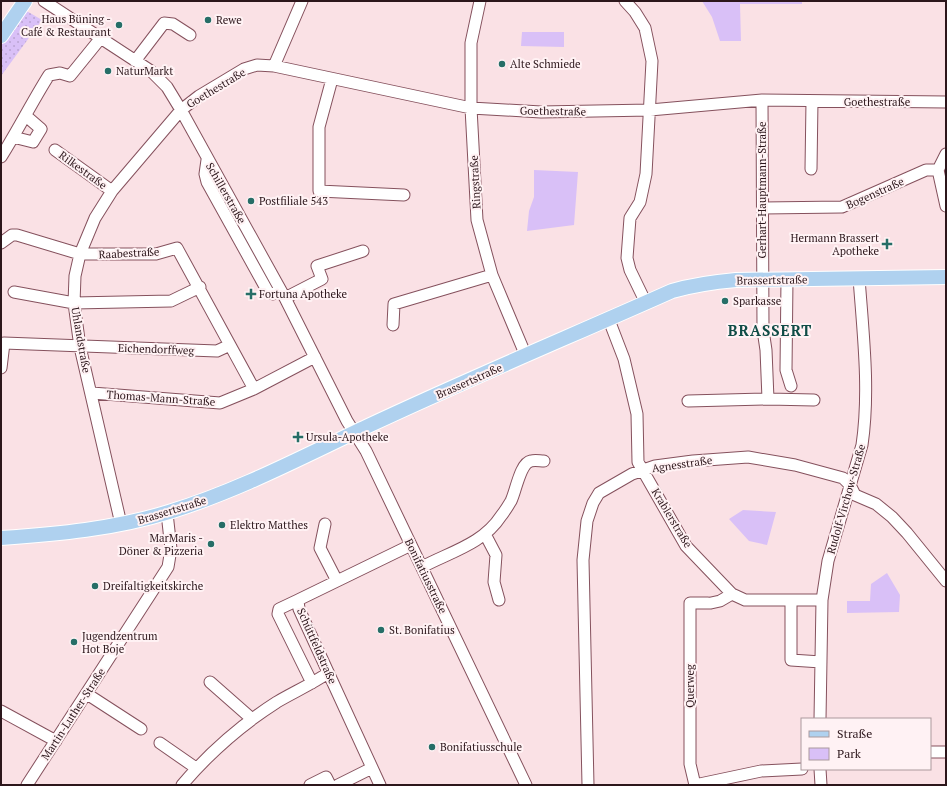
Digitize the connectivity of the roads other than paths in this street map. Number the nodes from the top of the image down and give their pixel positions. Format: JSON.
{"nodes":[{"id":1,"x":25,"y":1,"type":"edge"},
{"id":2,"x":44,"y":1,"type":"edge"},
{"id":3,"x":302,"y":1,"type":"edge"},
{"id":4,"x":480,"y":1,"type":"edge"},
{"id":5,"x":625,"y":1,"type":"edge"},
{"id":6,"x":1,"y":36,"type":"edge"},
{"id":7,"x":190,"y":36,"type":"dead end"},
{"id":8,"x":100,"y":39,"type":"junction"},
{"id":9,"x":135,"y":61,"type":"junction"},
{"id":10,"x":274,"y":66,"type":"junction"},
{"id":11,"x":332,"y":79,"type":"junction"},
{"id":12,"x":762,"y":100,"type":"junction"},
{"id":13,"x":812,"y":101,"type":"junction"},
{"id":14,"x":946,"y":102,"type":"edge"},
{"id":15,"x":471,"y":108,"type":"junction"},
{"id":16,"x":650,"y":110,"type":"junction"},
{"id":17,"x":179,"y":111,"type":"junction"},
{"id":18,"x":26,"y":116,"type":"junction"},
{"id":19,"x":13,"y":137,"type":"junction"},
{"id":20,"x":55,"y":150,"type":"dead end"},
{"id":21,"x":946,"y":154,"type":"edge"},
{"id":22,"x":1,"y":156,"type":"edge"},
{"id":23,"x":811,"y":169,"type":"dead end"},
{"id":24,"x":938,"y":170,"type":"junction"},
{"id":25,"x":112,"y":191,"type":"junction"},
{"id":26,"x":404,"y":194,"type":"dead end"},
{"id":27,"x":946,"y":206,"type":"edge"},
{"id":28,"x":763,"y":208,"type":"junction"},
{"id":29,"x":4,"y":241,"type":"edge"},
{"id":30,"x":363,"y":251,"type":"dead end"},
{"id":31,"x":80,"y":254,"type":"junction"},
{"id":32,"x":492,"y":275,"type":"junction"},
{"id":33,"x":946,"y":277,"type":"edge"},
{"id":34,"x":860,"y":278,"type":"junction"},
{"id":35,"x":787,"y":279,"type":"junction"},
{"id":36,"x":762,"y":280,"type":"junction"},
{"id":37,"x":200,"y":288,"type":"junction"},
{"id":38,"x":14,"y":292,"type":"dead end"},
{"id":39,"x":283,"y":294,"type":"junction"},
{"id":40,"x":74,"y":303,"type":"junction"},
{"id":41,"x":646,"y":303,"type":"junction"},
{"id":42,"x":609,"y":320,"type":"junction"},
{"id":43,"x":393,"y":325,"type":"dead end"},
{"id":44,"x":230,"y":345,"type":"junction"},
{"id":45,"x":80,"y":347,"type":"junction"},
{"id":46,"x":526,"y":356,"type":"junction"},
{"id":47,"x":315,"y":357,"type":"junction"},
{"id":48,"x":1,"y":368,"type":"edge"},
{"id":49,"x":791,"y":386,"type":"dead end"},
{"id":50,"x":254,"y":389,"type":"junction"},
{"id":51,"x":92,"y":393,"type":"junction"},
{"id":52,"x":768,"y":399,"type":"junction"},
{"id":53,"x":814,"y":400,"type":"dead end"},
{"id":54,"x":688,"y":401,"type":"dead end"},
{"id":55,"x":355,"y":433,"type":"junction"},
{"id":56,"x":544,"y":461,"type":"dead end"},
{"id":57,"x":644,"y":470,"type":"junction"},
{"id":58,"x":850,"y":485,"type":"junction"},
{"id":59,"x":167,"y":513,"type":"junction"},
{"id":60,"x":121,"y":524,"type":"junction"},
{"id":61,"x":325,"y":524,"type":"dead end"},
{"id":62,"x":485,"y":534,"type":"junction"},
{"id":63,"x":1,"y":538,"type":"edge"},
{"id":64,"x":411,"y":545,"type":"junction"},
{"id":65,"x":422,"y":567,"type":"junction"},
{"id":66,"x":336,"y":581,"type":"junction"},
{"id":67,"x":946,"y":581,"type":"edge"},
{"id":68,"x":732,"y":594,"type":"junction"},
{"id":69,"x":298,"y":600,"type":"junction"},
{"id":70,"x":499,"y":600,"type":"dead end"},
{"id":71,"x":822,"y":600,"type":"junction"},
{"id":72,"x":791,"y":601,"type":"junction"},
{"id":73,"x":821,"y":662,"type":"junction"},
{"id":74,"x":328,"y":673,"type":"junction"},
{"id":75,"x":210,"y":682,"type":"dead end"},
{"id":76,"x":312,"y":683,"type":"junction"},
{"id":77,"x":87,"y":694,"type":"junction"},
{"id":78,"x":1,"y":711,"type":"edge"},
{"id":79,"x":820,"y":718,"type":"edge"},
{"id":80,"x":252,"y":719,"type":"junction"},
{"id":81,"x":141,"y":729,"type":"dead end"},
{"id":82,"x":56,"y":741,"type":"junction"},
{"id":83,"x":160,"y":743,"type":"dead end"},
{"id":84,"x":931,"y":752,"type":"edge"},
{"id":85,"x":946,"y":752,"type":"edge"},
{"id":86,"x":196,"y":768,"type":"junction"},
{"id":87,"x":372,"y":768,"type":"junction"},
{"id":88,"x":801,"y":769,"type":"edge"},
{"id":89,"x":820,"y":770,"type":"edge"},
{"id":90,"x":27,"y":785,"type":"edge"},
{"id":91,"x":182,"y":785,"type":"edge"},
{"id":92,"x":310,"y":785,"type":"edge"},
{"id":93,"x":330,"y":785,"type":"edge"},
{"id":94,"x":338,"y":785,"type":"edge"},
{"id":95,"x":380,"y":785,"type":"edge"},
{"id":96,"x":526,"y":785,"type":"edge"},
{"id":97,"x":588,"y":785,"type":"edge"},
{"id":98,"x":696,"y":785,"type":"edge"},
{"id":99,"x":821,"y":785,"type":"edge"}],
"edges":[{"from":1,"to":6,"type":"main road"},
{"from":2,"to":8,"type":"street","name":"Schillerstraße"},
{"from":3,"to":10,"type":"street"},
{"from":4,"to":15,"type":"street","name":"Ringstraße"},
{"from":5,"to":16,"type":"street"},
{"from":7,"to":9,"type":"street"},
{"from":8,"to":9,"type":"street","name":"Schillerstraße"},
{"from":8,"to":18,"type":"street"},
{"from":9,"to":17,"type":"street","name":"Schillerstraße"},
{"from":10,"to":11,"type":"street","name":"Goethestraße"},
{"from":10,"to":17,"type":"street","name":"Goethestraße"},
{"from":11,"to":15,"type":"street","name":"Goethestraße"},
{"from":11,"to":26,"type":"street"},
{"from":12,"to":13,"type":"street","name":"Goethestraße"},
{"from":12,"to":16,"type":"street","name":"Goethestraße"},
{"from":12,"to":28,"type":"street","name":"Gerhart-Hauptmann-Straße"},
{"from":13,"to":14,"type":"street","name":"Goethestraße"},
{"from":13,"to":23,"type":"street"},
{"from":15,"to":16,"type":"street","name":"Goethestraße"},
{"from":15,"to":32,"type":"street","name":"Ringstraße"},
{"from":16,"to":41,"type":"street"},
{"from":17,"to":25,"type":"street","name":"Uhlandstraße"},
{"from":17,"to":39,"type":"street","name":"Schillerstraße"},
{"from":18,"to":19,"type":"street"},
{"from":18,"to":19,"type":"street"},
{"from":19,"to":22,"type":"street"},
{"from":20,"to":25,"type":"street","name":"Rilkestraße"},
{"from":21,"to":24,"type":"street"},
{"from":24,"to":27,"type":"street"},
{"from":24,"to":28,"type":"street","name":"Bogenstraße"},
{"from":25,"to":31,"type":"street","name":"Uhlandstraße"},
{"from":28,"to":36,"type":"street","name":"Gerhart-Hauptmann-Straße"},
{"from":29,"to":31,"type":"street","name":"Raabestraße"},
{"from":30,"to":39,"type":"street"},
{"from":31,"to":37,"type":"street","name":"Raabestraße"},
{"from":31,"to":40,"type":"street","name":"Uhlandstraße"},
{"from":32,"to":43,"type":"street"},
{"from":32,"to":46,"type":"street","name":"Ringstraße"},
{"from":33,"to":34,"type":"main road","name":"Brassertstraße"},
{"from":34,"to":35,"type":"main road","name":"Brassertstraße"},
{"from":34,"to":58,"type":"street","name":"Rudolf-Virchow-Straße"},
{"from":35,"to":36,"type":"main road","name":"Brassertstraße"},
{"from":35,"to":49,"type":"street"},
{"from":36,"to":41,"type":"main road","name":"Brassertstraße"},
{"from":36,"to":52,"type":"street","name":"Gerhart-Hauptmann-Straße"},
{"from":37,"to":40,"type":"street"},
{"from":37,"to":44,"type":"street"},
{"from":38,"to":40,"type":"street"},
{"from":39,"to":47,"type":"street","name":"Schillerstraße"},
{"from":40,"to":45,"type":"street","name":"Uhlandstraße"},
{"from":41,"to":42,"type":"main road","name":"Brassertstraße"},
{"from":42,"to":46,"type":"main road","name":"Brassertstraße"},
{"from":42,"to":57,"type":"street","name":"Krablerstraße"},
{"from":44,"to":45,"type":"street","name":"Eichendorffweg"},
{"from":44,"to":50,"type":"street"},
{"from":45,"to":48,"type":"street","name":"Eichendorffweg"},
{"from":45,"to":51,"type":"street","name":"Uhlandstraße"},
{"from":46,"to":55,"type":"main road","name":"Brassertstraße"},
{"from":47,"to":50,"type":"street","name":"Thomas-Mann-Straße"},
{"from":47,"to":55,"type":"street","name":"Schillerstraße"},
{"from":50,"to":51,"type":"street","name":"Thomas-Mann-Straße"},
{"from":51,"to":60,"type":"street","name":"Uhlandstraße"},
{"from":52,"to":53,"type":"street"},
{"from":52,"to":54,"type":"street"},
{"from":55,"to":59,"type":"main road","name":"Brassertstraße"},
{"from":55,"to":64,"type":"street","name":"Bonifatiusstraße"},
{"from":56,"to":62,"type":"street"},
{"from":57,"to":58,"type":"street","name":"Agnesstraße"},
{"from":57,"to":68,"type":"street","name":"Krablerstraße"},
{"from":57,"to":97,"type":"street","name":"Agnesstraße"},
{"from":58,"to":67,"type":"street","name":"Agnesstraße"},
{"from":58,"to":71,"type":"street","name":"Rudolf-Virchow-Straße"},
{"from":59,"to":60,"type":"main road","name":"Brassertstraße"},
{"from":59,"to":77,"type":"street","name":"Martin-Luther-Straße"},
{"from":60,"to":63,"type":"main road","name":"Brassertstraße"},
{"from":61,"to":66,"type":"street"},
{"from":62,"to":65,"type":"street"},
{"from":62,"to":70,"type":"street"},
{"from":64,"to":65,"type":"street","name":"Bonifatiusstraße"},
{"from":64,"to":66,"type":"street","name":"Schüttfeldstraße"},
{"from":65,"to":96,"type":"street","name":"Bonifatiusstraße"},
{"from":66,"to":69,"type":"street","name":"Schüttfeldstraße"},
{"from":68,"to":72,"type":"street","name":"Krablerstraße"},
{"from":68,"to":98,"type":"street","name":"Querweg"},
{"from":69,"to":74,"type":"street","name":"Schüttfeldstraße"},
{"from":69,"to":76,"type":"street"},
{"from":71,"to":72,"type":"street","name":"Krablerstraße"},
{"from":71,"to":73,"type":"street","name":"Rudolf-Virchow-Straße"},
{"from":72,"to":73,"type":"street"},
{"from":73,"to":79,"type":"street","name":"Rudolf-Virchow-Straße"},
{"from":74,"to":76,"type":"street"},
{"from":74,"to":87,"type":"street","name":"Schüttfeldstraße"},
{"from":75,"to":80,"type":"street"},
{"from":76,"to":80,"type":"street"},
{"from":77,"to":81,"type":"street"},
{"from":77,"to":82,"type":"street","name":"Martin-Luther-Straße"},
{"from":78,"to":82,"type":"street"},
{"from":80,"to":86,"type":"street"},
{"from":82,"to":90,"type":"street","name":"Martin-Luther-Straße"},
{"from":83,"to":86,"type":"street"},
{"from":84,"to":85,"type":"street"},
{"from":86,"to":91,"type":"street"},
{"from":87,"to":94,"type":"street"},
{"from":87,"to":95,"type":"street","name":"Schüttfeldstraße"},
{"from":88,"to":98,"type":"street"},
{"from":89,"to":99,"type":"street"},
{"from":92,"to":93,"type":"street"}]}
